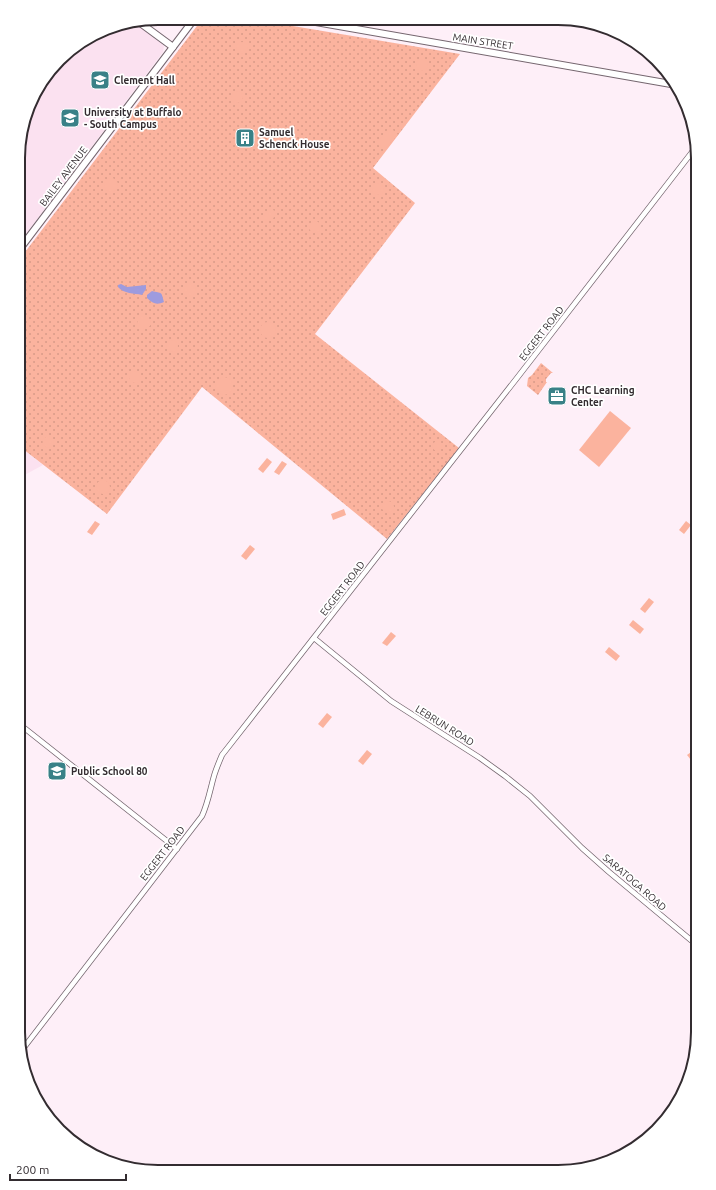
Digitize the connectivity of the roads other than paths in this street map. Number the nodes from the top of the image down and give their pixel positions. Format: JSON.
{"nodes":[{"id":1,"x":190,"y":25,"type":"edge"},
{"id":2,"x":332,"y":25,"type":"edge"},
{"id":3,"x":144,"y":26,"type":"edge"},
{"id":4,"x":173,"y":47,"type":"junction"},
{"id":5,"x":667,"y":83,"type":"edge"},
{"id":6,"x":691,"y":153,"type":"edge"},
{"id":7,"x":25,"y":242,"type":"edge"},
{"id":8,"x":314,"y":638,"type":"junction"},
{"id":9,"x":25,"y":728,"type":"edge"},
{"id":10,"x":563,"y":829,"type":"joint"},
{"id":11,"x":177,"y":848,"type":"junction"},
{"id":12,"x":691,"y":940,"type":"edge"},
{"id":13,"x":26,"y":1045,"type":"edge"}],
"edges":[{"from":1,"to":4,"type":"main road","name":"BAILEY AVENUE"},
{"from":2,"to":5,"type":"main road","name":"MAIN STREET"},
{"from":3,"to":4,"type":"main road"},
{"from":4,"to":7,"type":"main road","name":"BAILEY AVENUE"},
{"from":6,"to":8,"type":"street","name":"EGGERT ROAD"},
{"from":8,"to":10,"type":"street","name":"LEBRUN ROAD"},
{"from":8,"to":11,"type":"street","name":"EGGERT ROAD"},
{"from":9,"to":11,"type":"street"},
{"from":10,"to":12,"type":"street","name":"SARATOGA ROAD"},
{"from":11,"to":13,"type":"street","name":"EGGERT ROAD"}]}
